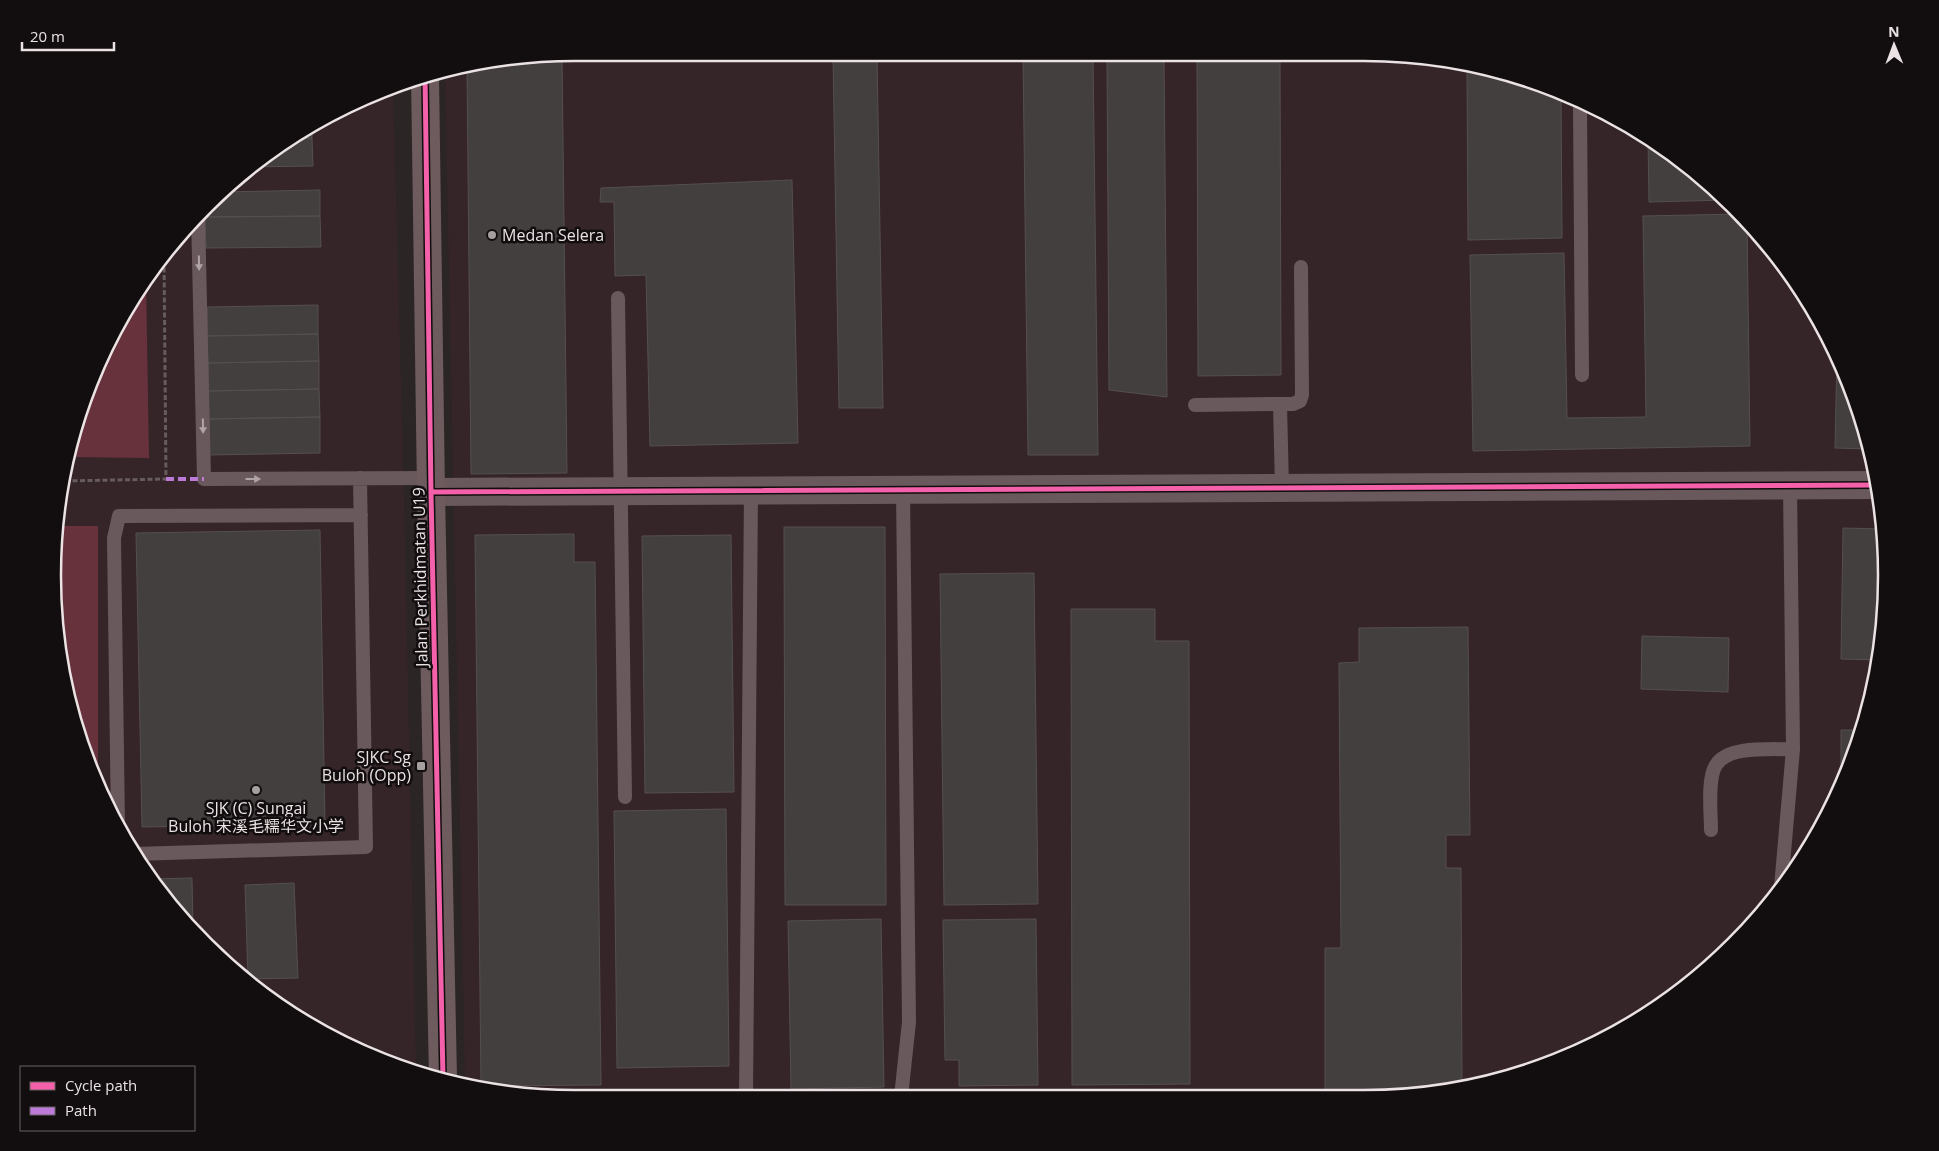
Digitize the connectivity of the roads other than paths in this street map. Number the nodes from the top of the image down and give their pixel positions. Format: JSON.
{"nodes":[{"id":1,"x":425,"y":84,"type":"edge"},
{"id":2,"x":1580,"y":109,"type":"edge"},
{"id":3,"x":198,"y":226,"type":"edge"},
{"id":4,"x":1301,"y":267,"type":"dead end"},
{"id":5,"x":618,"y":298,"type":"dead end"},
{"id":6,"x":1582,"y":376,"type":"dead end"},
{"id":7,"x":1280,"y":404,"type":"junction"},
{"id":8,"x":1195,"y":405,"type":"dead end"},
{"id":9,"x":360,"y":478,"type":"junction"},
{"id":10,"x":431,"y":485,"type":"junction"},
{"id":11,"x":1790,"y":485,"type":"junction"},
{"id":12,"x":1870,"y":485,"type":"edge"},
{"id":13,"x":1282,"y":488,"type":"junction"},
{"id":14,"x":622,"y":490,"type":"junction"},
{"id":15,"x":751,"y":490,"type":"junction"},
{"id":16,"x":902,"y":490,"type":"junction"},
{"id":17,"x":361,"y":515,"type":"junction"},
{"id":18,"x":1793,"y":749,"type":"junction"},
{"id":19,"x":625,"y":797,"type":"dead end"},
{"id":20,"x":118,"y":810,"type":"edge"},
{"id":21,"x":1711,"y":830,"type":"dead end"},
{"id":22,"x":143,"y":854,"type":"edge"},
{"id":23,"x":1782,"y":873,"type":"edge"},
{"id":24,"x":443,"y":1072,"type":"edge"},
{"id":25,"x":746,"y":1090,"type":"edge"},
{"id":26,"x":902,"y":1090,"type":"edge"}],
"edges":[{"from":1,"to":10,"type":"street","name":"Jalan Perkhidmatan U19"},
{"from":2,"to":6,"type":"lane"},
{"from":3,"to":9,"type":"lane","one_way":true},
{"from":4,"to":7,"type":"lane"},
{"from":5,"to":14,"type":"lane"},
{"from":7,"to":8,"type":"lane"},
{"from":7,"to":13,"type":"lane"},
{"from":9,"to":10,"type":"lane"},
{"from":9,"to":17,"type":"lane"},
{"from":10,"to":14,"type":"street"},
{"from":10,"to":24,"type":"street","name":"Jalan Perkhidmatan U19"},
{"from":11,"to":12,"type":"street"},
{"from":11,"to":13,"type":"street"},
{"from":11,"to":18,"type":"lane"},
{"from":13,"to":16,"type":"street"},
{"from":14,"to":15,"type":"street"},
{"from":14,"to":19,"type":"lane"},
{"from":15,"to":16,"type":"street"},
{"from":15,"to":25,"type":"lane"},
{"from":16,"to":26,"type":"lane"},
{"from":17,"to":20,"type":"lane"},
{"from":17,"to":22,"type":"lane"},
{"from":18,"to":21,"type":"lane"},
{"from":18,"to":23,"type":"lane"}]}
